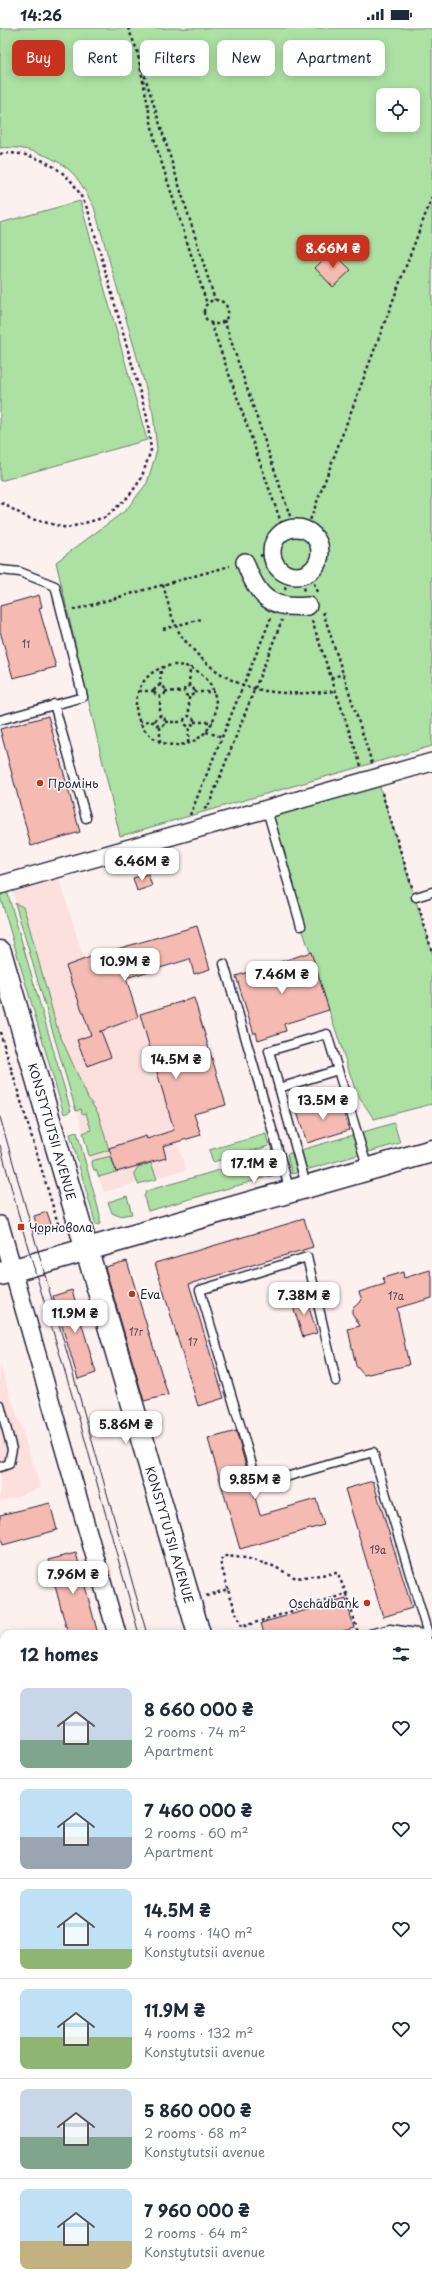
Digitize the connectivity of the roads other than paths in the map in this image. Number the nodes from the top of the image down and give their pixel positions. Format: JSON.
{"nodes":[{"id":1,"x":245,"y":562,"type":"road end"},
{"id":2,"x":0,"y":570,"type":"edge"},
{"id":3,"x":305,"y":574,"type":"joint"},
{"id":4,"x":316,"y":603,"type":"road end"},
{"id":5,"x":54,"y":704,"type":"junction"},
{"id":6,"x":0,"y":720,"type":"edge"},
{"id":7,"x":432,"y":762,"type":"edge"},
{"id":8,"x":267,"y":810,"type":"junction"},
{"id":9,"x":86,"y":818,"type":"dead end"},
{"id":10,"x":0,"y":886,"type":"edge"},
{"id":11,"x":432,"y":892,"type":"edge"},
{"id":12,"x":416,"y":897,"type":"road end"},
{"id":13,"x":301,"y":926,"type":"dead end"},
{"id":14,"x":0,"y":952,"type":"edge"},
{"id":15,"x":224,"y":964,"type":"dead end"},
{"id":16,"x":338,"y":1070,"type":"junction"},
{"id":17,"x":279,"y":1088,"type":"junction"},
{"id":18,"x":432,"y":1151,"type":"edge"},
{"id":19,"x":368,"y":1169,"type":"junction"},
{"id":20,"x":298,"y":1189,"type":"junction"},
{"id":21,"x":0,"y":1225,"type":"edge"},
{"id":22,"x":76,"y":1251,"type":"junction"},
{"id":23,"x":6,"y":1272,"type":"edge"},
{"id":24,"x":336,"y":1381,"type":"dead end"},
{"id":25,"x":0,"y":1405,"type":"edge"},
{"id":26,"x":0,"y":1467,"type":"edge"},
{"id":27,"x":116,"y":1630,"type":"edge"},
{"id":28,"x":198,"y":1630,"type":"edge"},
{"id":29,"x":386,"y":1630,"type":"edge"},
{"id":30,"x":397,"y":1630,"type":"edge"},
{"id":31,"x":427,"y":1630,"type":"edge"}],
"edges":[{"from":1,"to":4,"type":"street"},
{"from":2,"to":5,"type":"lane"},
{"from":3,"to":3,"type":"street"},
{"from":5,"to":6,"type":"lane"},
{"from":5,"to":9,"type":"lane"},
{"from":7,"to":8,"type":"street"},
{"from":8,"to":10,"type":"street"},
{"from":8,"to":13,"type":"lane"},
{"from":11,"to":12,"type":"lane"},
{"from":14,"to":22,"type":"street","name":"KONSTYTUTSII AVENUE"},
{"from":15,"to":20,"type":"lane"},
{"from":16,"to":17,"type":"lane"},
{"from":16,"to":17,"type":"lane"},
{"from":16,"to":19,"type":"lane"},
{"from":17,"to":20,"type":"lane"},
{"from":18,"to":19,"type":"street"},
{"from":19,"to":20,"type":"street"},
{"from":20,"to":22,"type":"street"},
{"from":21,"to":23,"type":"street"},
{"from":22,"to":23,"type":"street"},
{"from":22,"to":28,"type":"street","name":"KONSTYTUTSII AVENUE"},
{"from":23,"to":27,"type":"street"},
{"from":24,"to":31,"type":"lane"},
{"from":25,"to":26,"type":"lane"},
{"from":29,"to":30,"type":"lane"}]}
